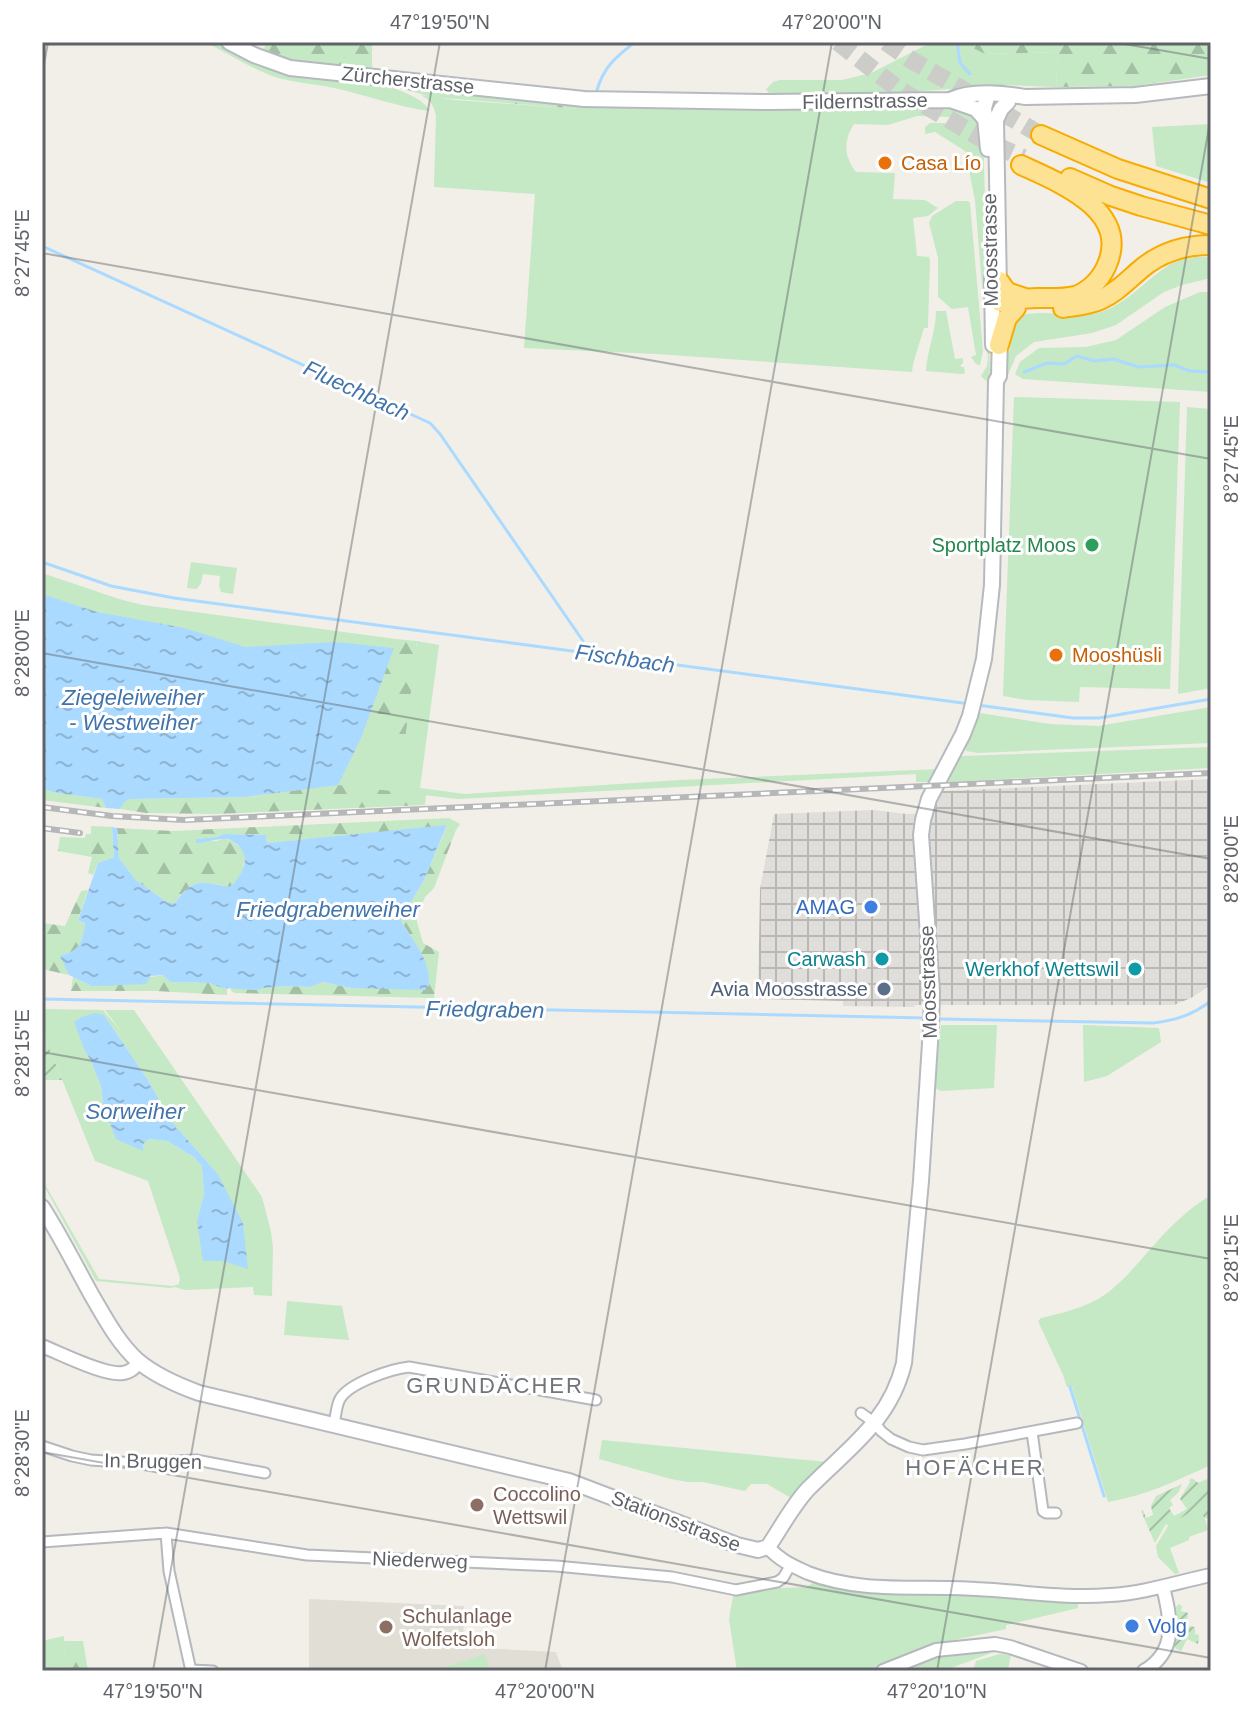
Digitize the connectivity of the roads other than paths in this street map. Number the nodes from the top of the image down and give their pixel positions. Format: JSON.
{"nodes":[{"id":1,"x":229,"y":42,"type":"edge"},
{"id":2,"x":1211,"y":86,"type":"edge"},
{"id":3,"x":1025,"y":97,"type":"junction"},
{"id":4,"x":592,"y":99,"type":"joint"},
{"id":5,"x":988,"y":99,"type":"junction"},
{"id":6,"x":950,"y":100,"type":"junction"},
{"id":7,"x":1008,"y":102,"type":"junction"},
{"id":8,"x":984,"y":118,"type":"junction"},
{"id":9,"x":1041,"y":135,"type":"tunnel mouth"},
{"id":10,"x":995,"y":143,"type":"junction"},
{"id":11,"x":1211,"y":199,"type":"edge"},
{"id":12,"x":1211,"y":225,"type":"edge"},
{"id":13,"x":1211,"y":245,"type":"edge"},
{"id":14,"x":999,"y":281,"type":"joint"},
{"id":15,"x":1006,"y":304,"type":"junction"},
{"id":16,"x":999,"y":345,"type":"joint"},
{"id":17,"x":996,"y":381,"type":"junction"},
{"id":18,"x":42,"y":1207,"type":"edge"},
{"id":19,"x":42,"y":1346,"type":"edge"},
{"id":20,"x":139,"y":1362,"type":"junction"},
{"id":21,"x":596,"y":1400,"type":"dead end"},
{"id":22,"x":861,"y":1413,"type":"dead end"},
{"id":23,"x":875,"y":1423,"type":"junction"},
{"id":24,"x":1077,"y":1423,"type":"dead end"},
{"id":25,"x":334,"y":1424,"type":"junction"},
{"id":26,"x":1032,"y":1432,"type":"junction"},
{"id":27,"x":42,"y":1446,"type":"edge"},
{"id":28,"x":265,"y":1473,"type":"dead end"},
{"id":29,"x":1056,"y":1513,"type":"dead end"},
{"id":30,"x":166,"y":1533,"type":"junction"},
{"id":31,"x":42,"y":1542,"type":"edge"},
{"id":32,"x":768,"y":1547,"type":"junction"},
{"id":33,"x":790,"y":1566,"type":"junction"},
{"id":34,"x":1211,"y":1575,"type":"edge"},
{"id":35,"x":1163,"y":1587,"type":"junction"},
{"id":36,"x":191,"y":1670,"type":"edge"},
{"id":37,"x":213,"y":1671,"type":"edge"},
{"id":38,"x":883,"y":1671,"type":"edge"},
{"id":39,"x":1081,"y":1671,"type":"edge"},
{"id":40,"x":1144,"y":1671,"type":"edge"}],
"edges":[{"from":1,"to":4,"type":"main road","name":"Zürcherstrasse"},
{"from":2,"to":3,"type":"main road"},
{"from":3,"to":5,"type":"main road"},
{"from":3,"to":7,"type":"main road"},
{"from":4,"to":6,"type":"main road","name":"Fildernstrasse"},
{"from":5,"to":6,"type":"main road"},
{"from":5,"to":7,"type":"main road"},
{"from":5,"to":8,"type":"main road","name":"Moosstrasse"},
{"from":5,"to":10,"type":"main road","name":"Moosstrasse"},
{"from":6,"to":8,"type":"main road"},
{"from":7,"to":10,"type":"main road","name":"Moosstrasse"},
{"from":8,"to":15,"type":"main road","name":"Moosstrasse"},
{"from":9,"to":11,"type":"highway"},
{"from":10,"to":14,"type":"main road","name":"Moosstrasse"},
{"from":12,"to":15,"type":"highway"},
{"from":13,"to":15,"type":"highway"},
{"from":14,"to":15,"type":"highway"},
{"from":15,"to":16,"type":"highway"},
{"from":15,"to":17,"type":"main road","name":"Moosstrasse"},
{"from":16,"to":17,"type":"main road","name":"Moosstrasse"},
{"from":17,"to":23,"type":"main road","name":"Moosstrasse"},
{"from":18,"to":20,"type":"main road","name":"Stationsstrasse"},
{"from":19,"to":20,"type":"street"},
{"from":20,"to":25,"type":"main road","name":"Stationsstrasse"},
{"from":21,"to":25,"type":"street"},
{"from":22,"to":23,"type":"street"},
{"from":23,"to":26,"type":"street"},
{"from":23,"to":32,"type":"main road","name":"Moosstrasse"},
{"from":24,"to":26,"type":"street"},
{"from":25,"to":32,"type":"main road","name":"Stationsstrasse"},
{"from":26,"to":29,"type":"street"},
{"from":27,"to":28,"type":"street","name":"In Bruggen"},
{"from":30,"to":31,"type":"street","name":"Niederweg"},
{"from":30,"to":33,"type":"street","name":"Niederweg"},
{"from":30,"to":36,"type":"street"},
{"from":32,"to":33,"type":"street","name":"Stationsstrasse"},
{"from":33,"to":35,"type":"street","name":"Stationsstrasse"},
{"from":34,"to":35,"type":"street","name":"Stationsstrasse"},
{"from":35,"to":40,"type":"street"},
{"from":36,"to":37,"type":"street"},
{"from":38,"to":39,"type":"street"}]}
